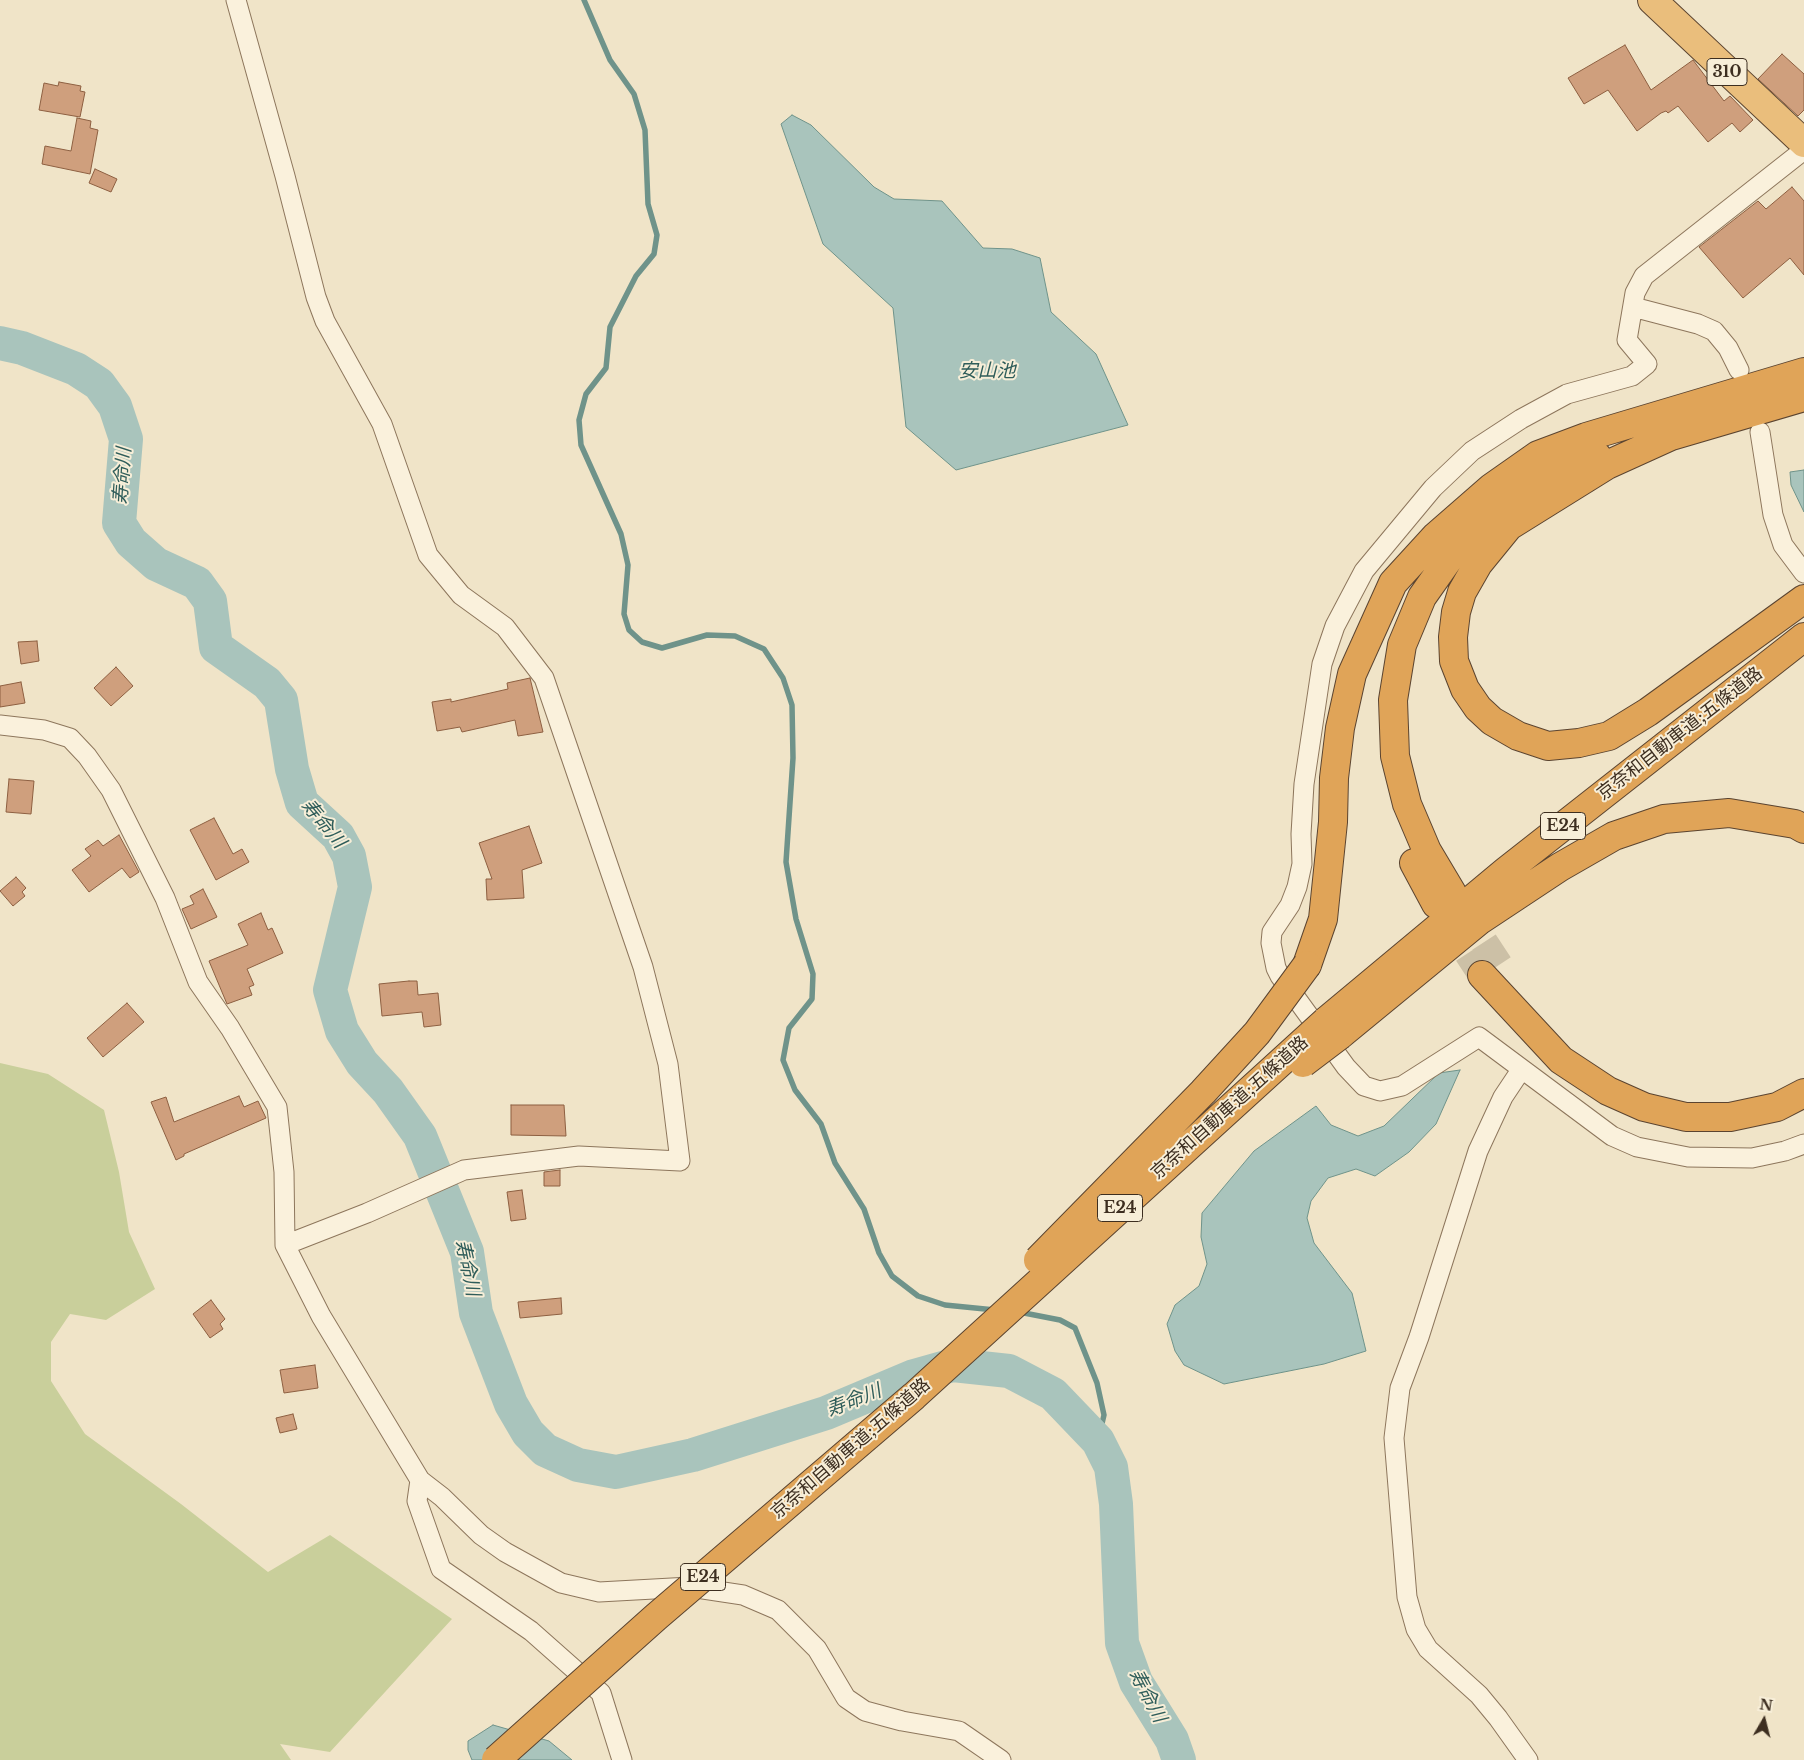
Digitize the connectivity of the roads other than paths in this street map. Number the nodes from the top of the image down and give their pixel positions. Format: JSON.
{"nodes":[{"id":1,"x":236,"y":0,"type":"edge"},
{"id":2,"x":1652,"y":0,"type":"edge"},
{"id":3,"x":1804,"y":142,"type":"edge"},
{"id":4,"x":1804,"y":150,"type":"edge"},
{"id":5,"x":1634,"y":307,"type":"junction"},
{"id":6,"x":1739,"y":370,"type":"dead end"},
{"id":7,"x":1804,"y":372,"type":"edge"},
{"id":8,"x":1804,"y":396,"type":"edge"},
{"id":9,"x":1760,"y":432,"type":"dead end"},
{"id":10,"x":1670,"y":436,"type":"junction"},
{"id":11,"x":1436,"y":536,"type":"junction"},
{"id":12,"x":1804,"y":573,"type":"edge"},
{"id":13,"x":1804,"y":599,"type":"edge"},
{"id":14,"x":1804,"y":637,"type":"edge"},
{"id":15,"x":0,"y":725,"type":"edge"},
{"id":16,"x":1804,"y":828,"type":"edge"},
{"id":17,"x":1333,"y":1028,"type":"junction"},
{"id":18,"x":1520,"y":1070,"type":"junction"},
{"id":19,"x":1804,"y":1072,"type":"edge"},
{"id":20,"x":1804,"y":1093,"type":"edge"},
{"id":21,"x":1804,"y":1144,"type":"edge"},
{"id":22,"x":285,"y":1245,"type":"junction"},
{"id":23,"x":914,"y":1396,"type":"junction"},
{"id":24,"x":420,"y":1480,"type":"junction"},
{"id":25,"x":496,"y":1760,"type":"edge"},
{"id":26,"x":622,"y":1760,"type":"edge"},
{"id":27,"x":1001,"y":1760,"type":"edge"},
{"id":28,"x":1528,"y":1760,"type":"edge"}],
"edges":[{"from":1,"to":22,"type":"street"},
{"from":2,"to":3,"type":"highway","number":"310"},
{"from":4,"to":5,"type":"street"},
{"from":5,"to":6,"type":"street"},
{"from":5,"to":18,"type":"street"},
{"from":7,"to":11,"type":"highway"},
{"from":8,"to":10,"type":"highway"},
{"from":9,"to":12,"type":"street"},
{"from":10,"to":11,"type":"highway"},
{"from":10,"to":13,"type":"highway"},
{"from":11,"to":23,"type":"highway","bridge":true},
{"from":14,"to":17,"type":"highway","name":"京奈和自動車道;五條道路","number":"E24"},
{"from":15,"to":22,"type":"street"},
{"from":16,"to":17,"type":"highway"},
{"from":17,"to":23,"type":"highway","name":"京奈和自動車道;五條道路","number":"E24","bridge":true},
{"from":18,"to":21,"type":"street"},
{"from":18,"to":28,"type":"street"},
{"from":19,"to":20,"type":"highway"},
{"from":22,"to":24,"type":"street"},
{"from":23,"to":25,"type":"highway","name":"京奈和自動車道;五條道路","number":"E24","bridge":true},
{"from":24,"to":26,"type":"street"},
{"from":24,"to":27,"type":"street"}]}
